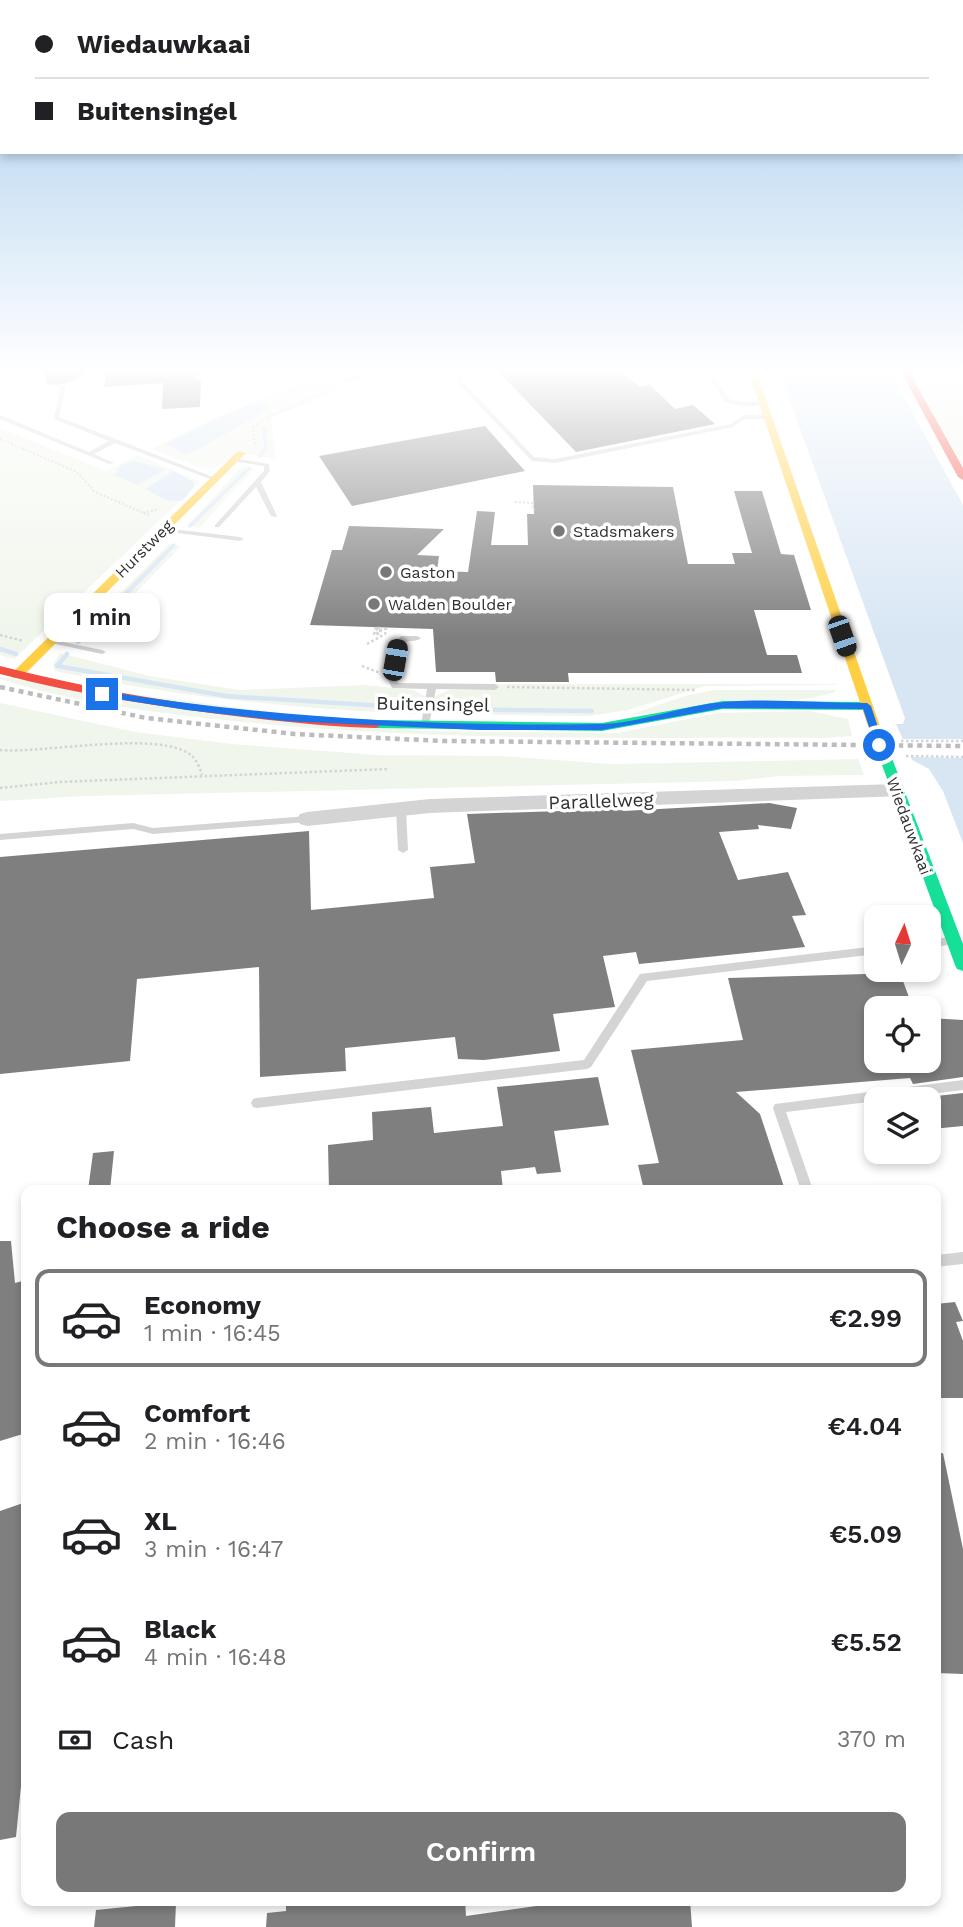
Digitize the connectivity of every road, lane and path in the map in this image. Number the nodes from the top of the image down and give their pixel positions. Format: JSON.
{"nodes":[{"id":1,"x":44,"y":458,"type":"edge"},
{"id":2,"x":99,"y":458,"type":"edge"},
{"id":3,"x":158,"y":458,"type":"edge"},
{"id":4,"x":235,"y":458,"type":"edge"},
{"id":5,"x":243,"y":458,"type":"edge"},
{"id":6,"x":531,"y":458,"type":"edge"},
{"id":7,"x":570,"y":458,"type":"edge"},
{"id":8,"x":780,"y":458,"type":"edge"},
{"id":9,"x":953,"y":458,"type":"edge"},
{"id":10,"x":111,"y":463,"type":"dead end"},
{"id":11,"x":963,"y":477,"type":"edge"},
{"id":12,"x":215,"y":479,"type":"junction"},
{"id":13,"x":257,"y":481,"type":"junction"},
{"id":14,"x":515,"y":502,"type":"dead end"},
{"id":15,"x":534,"y":511,"type":"dead end"},
{"id":16,"x":274,"y":516,"type":"dead end"},
{"id":17,"x":217,"y":526,"type":"dead end"},
{"id":18,"x":166,"y":527,"type":"junction"},
{"id":19,"x":240,"y":539,"type":"dead end"},
{"id":20,"x":376,"y":627,"type":"dead end"},
{"id":21,"x":417,"y":638,"type":"dead end"},
{"id":22,"x":51,"y":641,"type":"junction"},
{"id":23,"x":367,"y":644,"type":"dead end"},
{"id":24,"x":102,"y":652,"type":"dead end"},
{"id":25,"x":27,"y":665,"type":"junction"},
{"id":26,"x":0,"y":670,"type":"edge"},
{"id":27,"x":432,"y":687,"type":"junction"},
{"id":28,"x":495,"y":687,"type":"joint"},
{"id":29,"x":697,"y":690,"type":"dead end"},
{"id":30,"x":867,"y":706,"type":"junction"},
{"id":31,"x":427,"y":713,"type":"junction"},
{"id":32,"x":903,"y":741,"type":"dead end"},
{"id":33,"x":963,"y":741,"type":"edge"},
{"id":34,"x":0,"y":752,"type":"edge"},
{"id":35,"x":908,"y":756,"type":"dead end"},
{"id":36,"x":963,"y":757,"type":"edge"},
{"id":37,"x":388,"y":769,"type":"dead end"},
{"id":38,"x":202,"y":775,"type":"junction"},
{"id":39,"x":0,"y":788,"type":"edge"},
{"id":40,"x":895,"y":791,"type":"junction"},
{"id":41,"x":401,"y":810,"type":"junction"},
{"id":42,"x":307,"y":819,"type":"joint"},
{"id":43,"x":0,"y":837,"type":"edge"},
{"id":44,"x":403,"y":850,"type":"dead end"},
{"id":45,"x":953,"y":941,"type":"junction"},
{"id":46,"x":942,"y":942,"type":"edge"},
{"id":47,"x":864,"y":952,"type":"edge"},
{"id":48,"x":963,"y":965,"type":"edge"},
{"id":49,"x":963,"y":1085,"type":"edge"},
{"id":50,"x":257,"y":1103,"type":"dead end"},
{"id":51,"x":805,"y":1185,"type":"edge"},
{"id":52,"x":963,"y":1258,"type":"edge"},
{"id":53,"x":941,"y":1260,"type":"edge"}],
"edges":[{"from":1,"to":18,"type":"path"},
{"from":2,"to":10,"type":"lane"},
{"from":3,"to":12,"type":"lane"},
{"from":4,"to":12,"type":"street","name":"Hurstweg"},
{"from":5,"to":13,"type":"lane"},
{"from":6,"to":7,"type":"lane"},
{"from":8,"to":30,"type":"street","name":"Wiedauwkaai"},
{"from":9,"to":11,"type":"street"},
{"from":12,"to":18,"type":"street","name":"Hurstweg"},
{"from":13,"to":16,"type":"lane"},
{"from":13,"to":17,"type":"lane"},
{"from":14,"to":15,"type":"path"},
{"from":18,"to":19,"type":"lane"},
{"from":18,"to":22,"type":"street","name":"Hurstweg"},
{"from":20,"to":23,"type":"path"},
{"from":21,"to":27,"type":"lane","name":"Buitensingel"},
{"from":22,"to":24,"type":"lane"},
{"from":22,"to":25,"type":"street","name":"Hurstweg"},
{"from":25,"to":26,"type":"street","name":"Buitensingel"},
{"from":25,"to":31,"type":"street","name":"Buitensingel"},
{"from":27,"to":28,"type":"lane","name":"Buitensingel"},
{"from":27,"to":31,"type":"lane"},
{"from":28,"to":29,"type":"path"},
{"from":30,"to":31,"type":"street","name":"Buitensingel"},
{"from":30,"to":40,"type":"street","name":"Wiedauwkaai"},
{"from":32,"to":33,"type":"path"},
{"from":34,"to":38,"type":"path"},
{"from":35,"to":36,"type":"path"},
{"from":37,"to":38,"type":"path"},
{"from":38,"to":39,"type":"path"},
{"from":40,"to":41,"type":"street","name":"Parallelweg"},
{"from":40,"to":45,"type":"street","name":"Wiedauwkaai"},
{"from":41,"to":42,"type":"street","name":"Parallelweg"},
{"from":41,"to":44,"type":"lane"},
{"from":42,"to":43,"type":"lane"},
{"from":45,"to":46,"type":"lane"},
{"from":45,"to":48,"type":"street","name":"Wiedauwkaai"},
{"from":47,"to":50,"type":"lane"},
{"from":49,"to":51,"type":"lane"},
{"from":52,"to":53,"type":"lane"}]}
